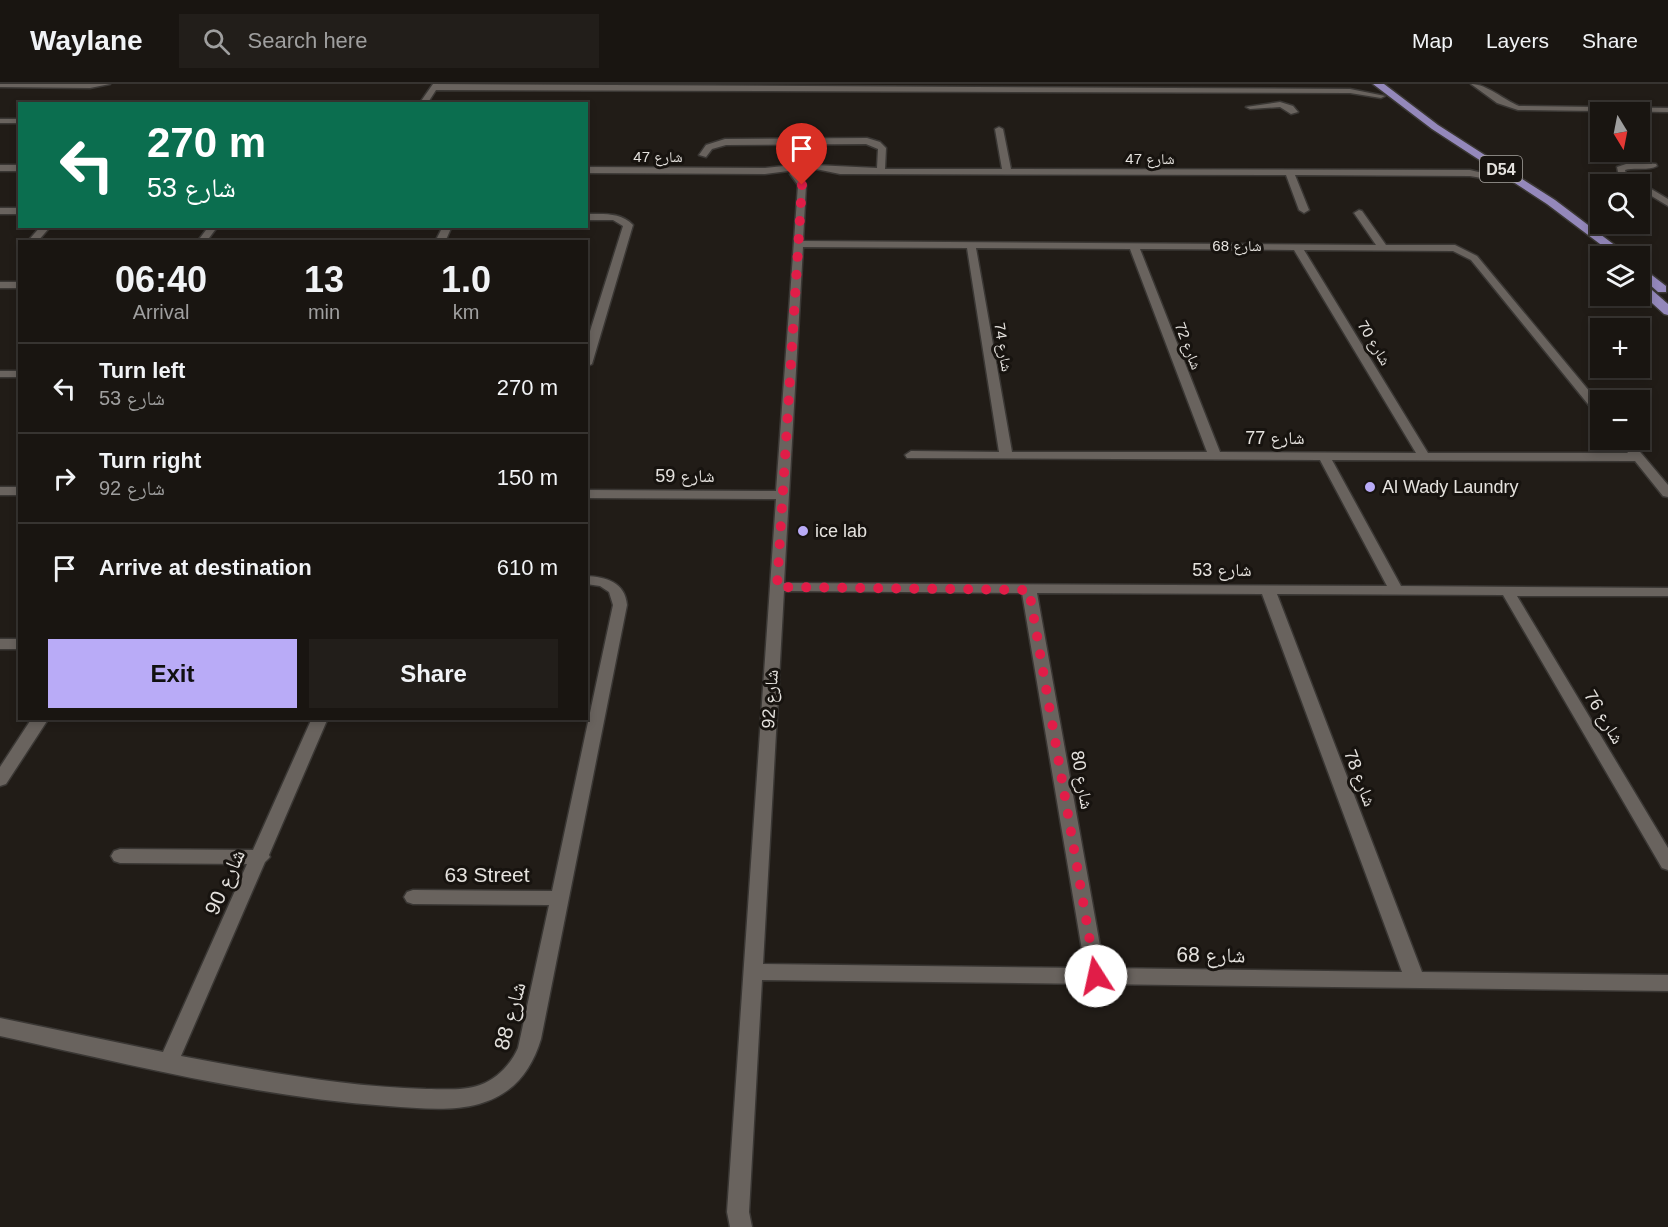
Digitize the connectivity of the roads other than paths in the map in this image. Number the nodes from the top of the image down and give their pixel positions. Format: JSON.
{"nodes":[{"id":1,"x":98,"y":84,"type":"edge"},
{"id":2,"x":106,"y":84,"type":"edge"},
{"id":3,"x":1475,"y":84,"type":"edge"},
{"id":4,"x":0,"y":85,"type":"edge"},
{"id":5,"x":82,"y":86,"type":"junction"},
{"id":6,"x":435,"y":86,"type":"edge"},
{"id":7,"x":613,"y":86,"type":"edge"},
{"id":8,"x":804,"y":87,"type":"edge"},
{"id":9,"x":989,"y":87,"type":"edge"},
{"id":10,"x":1059,"y":87,"type":"edge"},
{"id":11,"x":1156,"y":87,"type":"edge"},
{"id":12,"x":1375,"y":87,"type":"edge"},
{"id":13,"x":1261,"y":91,"type":"junction"},
{"id":14,"x":1350,"y":91,"type":"junction"},
{"id":15,"x":424,"y":102,"type":"edge"},
{"id":16,"x":1270,"y":105,"type":"junction"},
{"id":17,"x":1250,"y":107,"type":"dead end"},
{"id":18,"x":1668,"y":110,"type":"edge"},
{"id":19,"x":1294,"y":112,"type":"dead end"},
{"id":20,"x":0,"y":121,"type":"edge"},
{"id":21,"x":18,"y":121,"type":"edge"},
{"id":22,"x":999,"y":129,"type":"dead end"},
{"id":23,"x":1476,"y":164,"type":"junction"},
{"id":24,"x":1657,"y":166,"type":"dead end"},
{"id":25,"x":0,"y":168,"type":"edge"},
{"id":26,"x":18,"y":168,"type":"edge"},
{"id":27,"x":588,"y":170,"type":"edge"},
{"id":28,"x":701,"y":171,"type":"junction"},
{"id":29,"x":880,"y":171,"type":"junction"},
{"id":30,"x":1007,"y":172,"type":"junction"},
{"id":31,"x":1290,"y":173,"type":"junction"},
{"id":32,"x":1460,"y":173,"type":"junction"},
{"id":33,"x":803,"y":174,"type":"junction"},
{"id":34,"x":1626,"y":174,"type":"edge"},
{"id":35,"x":1499,"y":178,"type":"junction"},
{"id":36,"x":1650,"y":192,"type":"edge"},
{"id":37,"x":1668,"y":203,"type":"edge"},
{"id":38,"x":1304,"y":210,"type":"dead end"},
{"id":39,"x":0,"y":211,"type":"edge"},
{"id":40,"x":18,"y":212,"type":"edge"},
{"id":41,"x":1359,"y":213,"type":"dead end"},
{"id":42,"x":588,"y":217,"type":"edge"},
{"id":43,"x":45,"y":228,"type":"edge"},
{"id":44,"x":212,"y":228,"type":"edge"},
{"id":45,"x":33,"y":240,"type":"edge"},
{"id":46,"x":203,"y":240,"type":"edge"},
{"id":47,"x":798,"y":243,"type":"junction"},
{"id":48,"x":971,"y":245,"type":"junction"},
{"id":49,"x":1134,"y":246,"type":"junction"},
{"id":50,"x":1298,"y":246,"type":"junction"},
{"id":51,"x":1382,"y":246,"type":"junction"},
{"id":52,"x":1591,"y":246,"type":"edge"},
{"id":53,"x":1610,"y":246,"type":"edge"},
{"id":54,"x":1650,"y":279,"type":"edge"},
{"id":55,"x":0,"y":285,"type":"edge"},
{"id":56,"x":18,"y":285,"type":"edge"},
{"id":57,"x":1650,"y":294,"type":"edge"},
{"id":58,"x":1668,"y":295,"type":"edge"},
{"id":59,"x":1668,"y":311,"type":"edge"},
{"id":60,"x":588,"y":357,"type":"edge"},
{"id":61,"x":0,"y":374,"type":"edge"},
{"id":62,"x":18,"y":374,"type":"edge"},
{"id":63,"x":1590,"y":399,"type":"edge"},
{"id":64,"x":1633,"y":450,"type":"edge"},
{"id":65,"x":911,"y":455,"type":"dead end"},
{"id":66,"x":1006,"y":455,"type":"junction"},
{"id":67,"x":1215,"y":456,"type":"junction"},
{"id":68,"x":1323,"y":456,"type":"junction"},
{"id":69,"x":1424,"y":456,"type":"junction"},
{"id":70,"x":1639,"y":457,"type":"junction"},
{"id":71,"x":0,"y":491,"type":"edge"},
{"id":72,"x":18,"y":491,"type":"edge"},
{"id":73,"x":1668,"y":493,"type":"edge"},
{"id":74,"x":588,"y":494,"type":"edge"},
{"id":75,"x":783,"y":495,"type":"junction"},
{"id":76,"x":588,"y":580,"type":"edge"},
{"id":77,"x":777,"y":587,"type":"junction"},
{"id":78,"x":1029,"y":590,"type":"junction"},
{"id":79,"x":1268,"y":590,"type":"junction"},
{"id":80,"x":1396,"y":590,"type":"junction"},
{"id":81,"x":1507,"y":591,"type":"junction"},
{"id":82,"x":1668,"y":592,"type":"edge"},
{"id":83,"x":0,"y":644,"type":"edge"},
{"id":84,"x":18,"y":644,"type":"edge"},
{"id":85,"x":40,"y":720,"type":"edge"},
{"id":86,"x":319,"y":720,"type":"edge"},
{"id":87,"x":0,"y":780,"type":"edge"},
{"id":88,"x":120,"y":856,"type":"dead end"},
{"id":89,"x":261,"y":857,"type":"junction"},
{"id":90,"x":1668,"y":863,"type":"edge"},
{"id":91,"x":413,"y":897,"type":"dead end"},
{"id":92,"x":560,"y":898,"type":"junction"},
{"id":93,"x":753,"y":972,"type":"junction"},
{"id":94,"x":1096,"y":976,"type":"junction"},
{"id":95,"x":1415,"y":980,"type":"junction"},
{"id":96,"x":1668,"y":983,"type":"edge"},
{"id":97,"x":0,"y":1027,"type":"edge"},
{"id":98,"x":168,"y":1063,"type":"junction"},
{"id":99,"x":737,"y":1222,"type":"edge"}],
"edges":[{"from":1,"to":5,"type":"street"},
{"from":2,"to":5,"type":"street"},
{"from":3,"to":18,"type":"street"},
{"from":4,"to":5,"type":"street"},
{"from":6,"to":7,"type":"street"},
{"from":6,"to":15,"type":"street"},
{"from":7,"to":8,"type":"street"},
{"from":8,"to":9,"type":"street"},
{"from":9,"to":10,"type":"street"},
{"from":10,"to":11,"type":"street"},
{"from":11,"to":13,"type":"street"},
{"from":12,"to":14,"type":"street"},
{"from":12,"to":14,"type":"street"},
{"from":12,"to":23,"type":"main road","number":"D54"},
{"from":12,"to":53,"type":"main road","number":"D54"},
{"from":13,"to":14,"type":"street"},
{"from":13,"to":16,"type":"street"},
{"from":16,"to":17,"type":"street"},
{"from":16,"to":19,"type":"street"},
{"from":20,"to":21,"type":"street"},
{"from":22,"to":30,"type":"street"},
{"from":23,"to":32,"type":"street","name":"شارع 47"},
{"from":23,"to":35,"type":"main road","number":"D54"},
{"from":24,"to":34,"type":"street"},
{"from":25,"to":26,"type":"street"},
{"from":27,"to":28,"type":"street","name":"شارع 47"},
{"from":28,"to":29,"type":"street"},
{"from":28,"to":33,"type":"street","name":"شارع 47"},
{"from":29,"to":30,"type":"street","name":"شارع 47"},
{"from":29,"to":33,"type":"street","name":"شارع 47"},
{"from":30,"to":31,"type":"street","name":"شارع 47"},
{"from":31,"to":32,"type":"street","name":"شارع 47"},
{"from":31,"to":38,"type":"street"},
{"from":32,"to":35,"type":"street","name":"شارع 47"},
{"from":33,"to":47,"type":"street","name":"شارع 92"},
{"from":35,"to":52,"type":"main road","number":"D54"},
{"from":36,"to":37,"type":"street"},
{"from":39,"to":40,"type":"street"},
{"from":41,"to":51,"type":"street"},
{"from":42,"to":60,"type":"street"},
{"from":43,"to":45,"type":"street"},
{"from":44,"to":46,"type":"street"},
{"from":47,"to":48,"type":"street","name":"شارع 68"},
{"from":47,"to":75,"type":"street","name":"شارع 92"},
{"from":48,"to":49,"type":"street","name":"شارع 68"},
{"from":48,"to":66,"type":"street","name":"شارع 74"},
{"from":49,"to":50,"type":"street","name":"شارع 68"},
{"from":49,"to":67,"type":"street","name":"شارع 72"},
{"from":50,"to":51,"type":"street","name":"شارع 68"},
{"from":50,"to":69,"type":"street","name":"شارع 70"},
{"from":51,"to":63,"type":"street","name":"شارع 68"},
{"from":54,"to":58,"type":"main road"},
{"from":55,"to":56,"type":"street"},
{"from":57,"to":59,"type":"main road"},
{"from":61,"to":62,"type":"street"},
{"from":64,"to":70,"type":"street"},
{"from":65,"to":66,"type":"street","name":"شارع 77"},
{"from":66,"to":67,"type":"street","name":"شارع 77"},
{"from":67,"to":68,"type":"street","name":"شارع 77"},
{"from":68,"to":69,"type":"street","name":"شارع 77"},
{"from":68,"to":80,"type":"street"},
{"from":69,"to":70,"type":"street","name":"شارع 77"},
{"from":70,"to":73,"type":"street"},
{"from":71,"to":72,"type":"street"},
{"from":74,"to":75,"type":"street","name":"شارع 59"},
{"from":75,"to":77,"type":"street","name":"شارع 92"},
{"from":76,"to":92,"type":"street","name":"شارع 88"},
{"from":77,"to":78,"type":"street","name":"شارع 53"},
{"from":77,"to":93,"type":"street","name":"شارع 92"},
{"from":78,"to":79,"type":"street","name":"شارع 53"},
{"from":78,"to":94,"type":"street","name":"شارع 80"},
{"from":79,"to":80,"type":"street","name":"شارع 53"},
{"from":79,"to":95,"type":"street","name":"شارع 78"},
{"from":80,"to":81,"type":"street","name":"شارع 53"},
{"from":81,"to":82,"type":"street","name":"شارع 53"},
{"from":81,"to":90,"type":"street","name":"شارع 76"},
{"from":83,"to":84,"type":"street"},
{"from":85,"to":87,"type":"street"},
{"from":86,"to":89,"type":"street","name":"شارع 90"},
{"from":88,"to":89,"type":"street"},
{"from":89,"to":98,"type":"street","name":"شارع 90"},
{"from":91,"to":92,"type":"street","name":"63 Street"},
{"from":92,"to":98,"type":"street","name":"شارع 88"},
{"from":93,"to":94,"type":"street","name":"شارع 68"},
{"from":93,"to":99,"type":"street","name":"شارع 92"},
{"from":94,"to":95,"type":"street","name":"شارع 68"},
{"from":95,"to":96,"type":"street","name":"شارع 68"},
{"from":97,"to":98,"type":"street","name":"شارع 88"}]}
